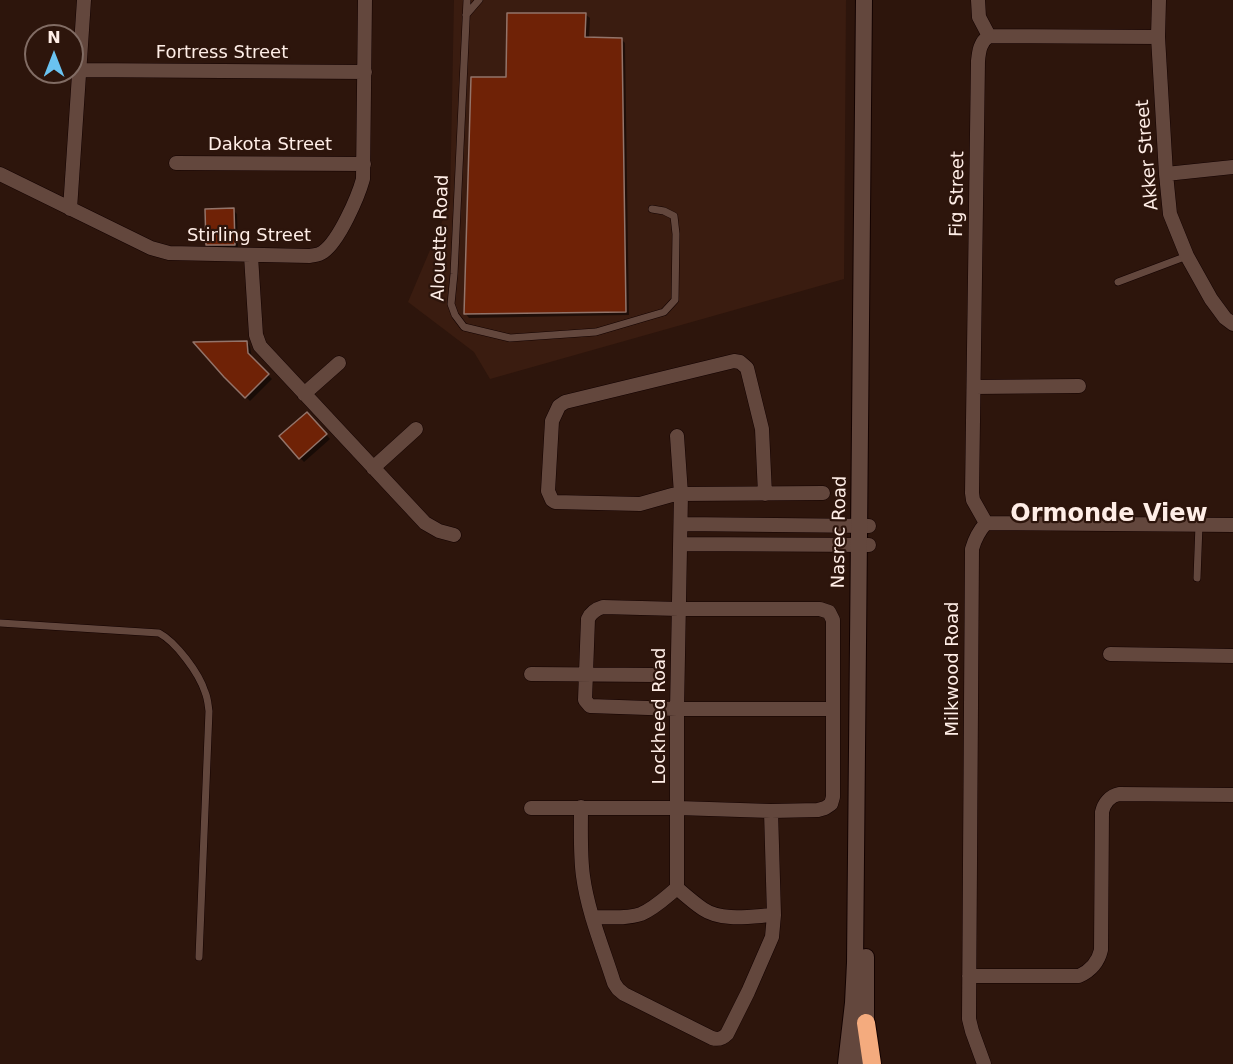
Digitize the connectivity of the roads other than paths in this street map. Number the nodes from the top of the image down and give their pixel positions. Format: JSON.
{"nodes":[{"id":1,"x":84,"y":0,"type":"edge"},
{"id":2,"x":365,"y":0,"type":"edge"},
{"id":3,"x":467,"y":0,"type":"edge"},
{"id":4,"x":479,"y":0,"type":"edge"},
{"id":5,"x":864,"y":0,"type":"edge"},
{"id":6,"x":873,"y":0,"type":"edge"},
{"id":7,"x":978,"y":0,"type":"edge"},
{"id":8,"x":1159,"y":0,"type":"edge"},
{"id":9,"x":466,"y":15,"type":"junction"},
{"id":10,"x":82,"y":24,"type":"edge"},
{"id":11,"x":988,"y":36,"type":"junction"},
{"id":12,"x":1158,"y":37,"type":"junction"},
{"id":13,"x":84,"y":70,"type":"edge"},
{"id":14,"x":365,"y":72,"type":"junction"},
{"id":15,"x":78,"y":84,"type":"edge"},
{"id":16,"x":176,"y":163,"type":"dead end"},
{"id":17,"x":364,"y":164,"type":"junction"},
{"id":18,"x":1233,"y":167,"type":"edge"},
{"id":19,"x":0,"y":174,"type":"edge"},
{"id":20,"x":1166,"y":174,"type":"junction"},
{"id":21,"x":70,"y":209,"type":"junction"},
{"id":22,"x":652,"y":209,"type":"dead end"},
{"id":23,"x":251,"y":256,"type":"junction"},
{"id":24,"x":1187,"y":256,"type":"junction"},
{"id":25,"x":1118,"y":282,"type":"dead end"},
{"id":26,"x":1233,"y":324,"type":"edge"},
{"id":27,"x":339,"y":363,"type":"dead end"},
{"id":28,"x":1079,"y":386,"type":"dead end"},
{"id":29,"x":974,"y":387,"type":"junction"},
{"id":30,"x":304,"y":394,"type":"junction"},
{"id":31,"x":416,"y":429,"type":"dead end"},
{"id":32,"x":677,"y":436,"type":"dead end"},
{"id":33,"x":373,"y":468,"type":"junction"},
{"id":34,"x":823,"y":493,"type":"dead end"},
{"id":35,"x":681,"y":494,"type":"junction"},
{"id":36,"x":765,"y":494,"type":"junction"},
{"id":37,"x":986,"y":523,"type":"junction"},
{"id":38,"x":681,"y":524,"type":"junction"},
{"id":39,"x":771,"y":525,"type":"junction"},
{"id":40,"x":1199,"y":525,"type":"junction"},
{"id":41,"x":1233,"y":525,"type":"edge"},
{"id":42,"x":864,"y":526,"type":"junction"},
{"id":43,"x":454,"y":535,"type":"dead end"},
{"id":44,"x":680,"y":544,"type":"junction"},
{"id":45,"x":771,"y":544,"type":"junction"},
{"id":46,"x":864,"y":545,"type":"junction"},
{"id":47,"x":1197,"y":578,"type":"dead end"},
{"id":48,"x":679,"y":609,"type":"junction"},
{"id":49,"x":0,"y":623,"type":"edge"},
{"id":50,"x":1110,"y":654,"type":"dead end"},
{"id":51,"x":1233,"y":656,"type":"edge"},
{"id":52,"x":531,"y":674,"type":"dead end"},
{"id":53,"x":586,"y":674,"type":"junction"},
{"id":54,"x":655,"y":675,"type":"dead end"},
{"id":55,"x":677,"y":709,"type":"junction"},
{"id":56,"x":833,"y":709,"type":"junction"},
{"id":57,"x":1233,"y":795,"type":"edge"},
{"id":58,"x":581,"y":807,"type":"junction"},
{"id":59,"x":531,"y":808,"type":"dead end"},
{"id":60,"x":678,"y":808,"type":"junction"},
{"id":61,"x":771,"y":811,"type":"junction"},
{"id":62,"x":677,"y":888,"type":"junction"},
{"id":63,"x":774,"y":915,"type":"junction"},
{"id":64,"x":592,"y":917,"type":"junction"},
{"id":65,"x":199,"y":957,"type":"dead end"},
{"id":66,"x":969,"y":976,"type":"junction"},
{"id":67,"x":866,"y":1023,"type":"junction"},
{"id":68,"x":846,"y":1064,"type":"edge"},
{"id":69,"x":861,"y":1064,"type":"edge"},
{"id":70,"x":872,"y":1064,"type":"edge"},
{"id":71,"x":984,"y":1064,"type":"edge"}],
"edges":[{"from":1,"to":10,"type":"street"},
{"from":2,"to":14,"type":"street","name":"Stirling Street"},
{"from":3,"to":9,"type":"lane","name":"Alouette Road"},
{"from":4,"to":9,"type":"lane"},
{"from":5,"to":42,"type":"main road","name":"Nasrec Road"},
{"from":6,"to":42,"type":"main road","name":"Nasrec Road"},
{"from":7,"to":11,"type":"street"},
{"from":8,"to":12,"type":"street","name":"Akker Street"},
{"from":9,"to":22,"type":"lane","name":"Alouette Road"},
{"from":11,"to":12,"type":"street"},
{"from":11,"to":29,"type":"street","name":"Fig Street"},
{"from":12,"to":20,"type":"street","name":"Akker Street"},
{"from":13,"to":14,"type":"street","name":"Fortress Street"},
{"from":14,"to":17,"type":"street","name":"Stirling Street"},
{"from":15,"to":21,"type":"street"},
{"from":16,"to":17,"type":"street","name":"Dakota Street"},
{"from":17,"to":23,"type":"street","name":"Stirling Street"},
{"from":18,"to":20,"type":"street"},
{"from":19,"to":21,"type":"street","name":"Stirling Street"},
{"from":20,"to":24,"type":"street","name":"Akker Street"},
{"from":21,"to":23,"type":"street","name":"Stirling Street"},
{"from":23,"to":30,"type":"street"},
{"from":24,"to":25,"type":"lane"},
{"from":24,"to":26,"type":"street","name":"Akker Street"},
{"from":27,"to":30,"type":"street"},
{"from":28,"to":29,"type":"street"},
{"from":29,"to":37,"type":"street","name":"Fig Street"},
{"from":30,"to":33,"type":"street"},
{"from":31,"to":33,"type":"street"},
{"from":32,"to":35,"type":"street","name":"Lockheed Road"},
{"from":33,"to":43,"type":"street"},
{"from":34,"to":36,"type":"street"},
{"from":35,"to":36,"type":"street"},
{"from":35,"to":36,"type":"street"},
{"from":35,"to":38,"type":"street","name":"Lockheed Road"},
{"from":37,"to":40,"type":"street"},
{"from":37,"to":66,"type":"street","name":"Milkwood Road"},
{"from":38,"to":39,"type":"street"},
{"from":38,"to":44,"type":"street","name":"Lockheed Road"},
{"from":39,"to":42,"type":"street"},
{"from":39,"to":45,"type":"street"},
{"from":40,"to":41,"type":"street"},
{"from":40,"to":47,"type":"lane"},
{"from":42,"to":46,"type":"main road","name":"Nasrec Road"},
{"from":44,"to":45,"type":"street"},
{"from":44,"to":48,"type":"street","name":"Lockheed Road"},
{"from":45,"to":46,"type":"street"},
{"from":46,"to":67,"type":"main road","name":"Nasrec Road"},
{"from":46,"to":68,"type":"main road","name":"Nasrec Road"},
{"from":48,"to":53,"type":"street"},
{"from":48,"to":55,"type":"street","name":"Lockheed Road"},
{"from":48,"to":56,"type":"street"},
{"from":49,"to":65,"type":"lane"},
{"from":50,"to":51,"type":"street"},
{"from":52,"to":53,"type":"street"},
{"from":53,"to":54,"type":"street"},
{"from":53,"to":55,"type":"street"},
{"from":55,"to":56,"type":"street"},
{"from":55,"to":60,"type":"street","name":"Lockheed Road"},
{"from":56,"to":61,"type":"street"},
{"from":57,"to":66,"type":"street"},
{"from":58,"to":59,"type":"street"},
{"from":58,"to":60,"type":"street"},
{"from":58,"to":64,"type":"street"},
{"from":60,"to":61,"type":"street"},
{"from":60,"to":62,"type":"street","name":"Lockheed Road"},
{"from":61,"to":63,"type":"street"},
{"from":62,"to":63,"type":"street"},
{"from":62,"to":64,"type":"street"},
{"from":63,"to":64,"type":"street"},
{"from":66,"to":71,"type":"street","name":"Milkwood Road"},
{"from":67,"to":69,"type":"main road","name":"Nasrec Road"},
{"from":67,"to":70,"type":"highway"}]}
